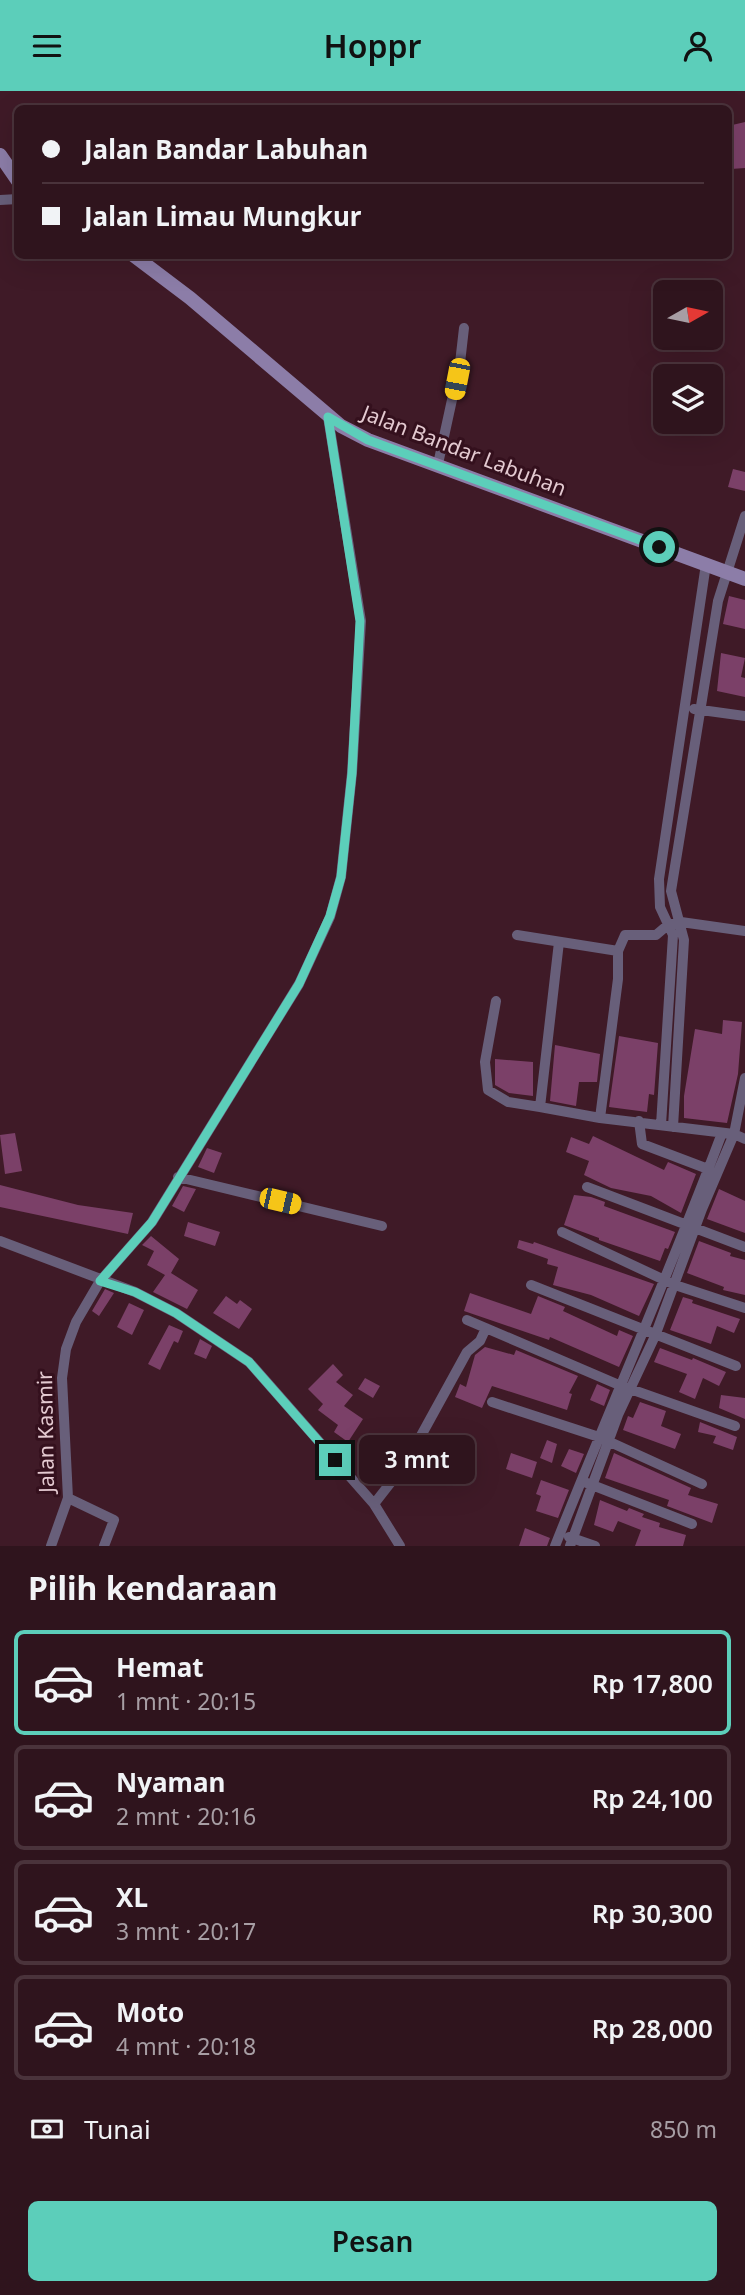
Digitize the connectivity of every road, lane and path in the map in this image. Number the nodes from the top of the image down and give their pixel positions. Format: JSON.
{"nodes":[{"id":1,"x":0,"y":155,"type":"edge"},
{"id":2,"x":14,"y":177,"type":"edge"},
{"id":3,"x":138,"y":259,"type":"edge"},
{"id":4,"x":464,"y":328,"type":"dead end"},
{"id":5,"x":328,"y":417,"type":"junction"},
{"id":6,"x":438,"y":464,"type":"junction"},
{"id":7,"x":745,"y":516,"type":"edge"},
{"id":8,"x":706,"y":564,"type":"junction"},
{"id":9,"x":727,"y":572,"type":"junction"},
{"id":10,"x":745,"y":579,"type":"edge"},
{"id":11,"x":697,"y":634,"type":"junction"},
{"id":12,"x":712,"y":638,"type":"junction"},
{"id":13,"x":684,"y":708,"type":"junction"},
{"id":14,"x":699,"y":710,"type":"junction"},
{"id":15,"x":745,"y":716,"type":"edge"},
{"id":16,"x":681,"y":922,"type":"junction"},
{"id":17,"x":669,"y":924,"type":"junction"},
{"id":18,"x":745,"y":931,"type":"edge"},
{"id":19,"x":517,"y":935,"type":"dead end"},
{"id":20,"x":678,"y":940,"type":"junction"},
{"id":21,"x":559,"y":942,"type":"junction"},
{"id":22,"x":618,"y":951,"type":"junction"},
{"id":23,"x":496,"y":1000,"type":"dead end"},
{"id":24,"x":745,"y":1078,"type":"edge"},
{"id":25,"x":540,"y":1107,"type":"junction"},
{"id":26,"x":600,"y":1118,"type":"junction"},
{"id":27,"x":639,"y":1121,"type":"junction"},
{"id":28,"x":661,"y":1125,"type":"junction"},
{"id":29,"x":673,"y":1127,"type":"junction"},
{"id":30,"x":722,"y":1133,"type":"junction"},
{"id":31,"x":740,"y":1137,"type":"edge"},
{"id":32,"x":708,"y":1169,"type":"junction"},
{"id":33,"x":178,"y":1177,"type":"junction"},
{"id":34,"x":587,"y":1187,"type":"dead end"},
{"id":35,"x":382,"y":1226,"type":"dead end"},
{"id":36,"x":691,"y":1226,"type":"junction"},
{"id":37,"x":562,"y":1232,"type":"dead end"},
{"id":38,"x":0,"y":1241,"type":"edge"},
{"id":39,"x":745,"y":1247,"type":"edge"},
{"id":40,"x":100,"y":1281,"type":"junction"},
{"id":41,"x":670,"y":1283,"type":"junction"},
{"id":42,"x":531,"y":1285,"type":"dead end"},
{"id":43,"x":745,"y":1308,"type":"edge"},
{"id":44,"x":467,"y":1320,"type":"dead end"},
{"id":45,"x":486,"y":1328,"type":"junction"},
{"id":46,"x":643,"y":1331,"type":"junction"},
{"id":47,"x":655,"y":1336,"type":"junction"},
{"id":48,"x":736,"y":1366,"type":"dead end"},
{"id":49,"x":625,"y":1387,"type":"junction"},
{"id":50,"x":492,"y":1402,"type":"dead end"},
{"id":51,"x":735,"y":1426,"type":"dead end"},
{"id":52,"x":603,"y":1440,"type":"junction"},
{"id":53,"x":581,"y":1481,"type":"junction"},
{"id":54,"x":593,"y":1484,"type":"junction"},
{"id":55,"x":702,"y":1484,"type":"dead end"},
{"id":56,"x":68,"y":1498,"type":"junction"},
{"id":57,"x":374,"y":1504,"type":"junction"},
{"id":58,"x":692,"y":1524,"type":"dead end"},
{"id":59,"x":560,"y":1533,"type":"junction"},
{"id":60,"x":571,"y":1542,"type":"edge"},
{"id":61,"x":51,"y":1546,"type":"edge"},
{"id":62,"x":104,"y":1546,"type":"edge"},
{"id":63,"x":401,"y":1546,"type":"edge"},
{"id":64,"x":555,"y":1546,"type":"edge"},
{"id":65,"x":595,"y":1546,"type":"edge"}],
"edges":[{"from":1,"to":2,"type":"main road"},
{"from":3,"to":5,"type":"main road","name":"Jalan Bandar Labuhan"},
{"from":4,"to":6,"type":"street"},
{"from":5,"to":6,"type":"main road","name":"Jalan Bandar Labuhan"},
{"from":5,"to":33,"type":"street","name":"Jalan Kasmir"},
{"from":6,"to":8,"type":"main road","name":"Jalan Bandar Labuhan"},
{"from":7,"to":9,"type":"street"},
{"from":8,"to":9,"type":"main road","name":"Jalan Bandar Labuhan"},
{"from":8,"to":11,"type":"street"},
{"from":9,"to":10,"type":"main road","name":"Jalan Bandar Labuhan"},
{"from":9,"to":12,"type":"street"},
{"from":11,"to":12,"type":"street"},
{"from":11,"to":13,"type":"street"},
{"from":12,"to":14,"type":"street"},
{"from":13,"to":14,"type":"street"},
{"from":13,"to":17,"type":"street"},
{"from":14,"to":15,"type":"street"},
{"from":14,"to":16,"type":"street"},
{"from":16,"to":17,"type":"street"},
{"from":16,"to":18,"type":"street"},
{"from":16,"to":20,"type":"street"},
{"from":17,"to":20,"type":"street"},
{"from":17,"to":22,"type":"street"},
{"from":19,"to":21,"type":"street"},
{"from":20,"to":28,"type":"street"},
{"from":20,"to":29,"type":"street"},
{"from":21,"to":22,"type":"street"},
{"from":21,"to":25,"type":"street"},
{"from":22,"to":26,"type":"street"},
{"from":23,"to":25,"type":"street"},
{"from":24,"to":31,"type":"street"},
{"from":25,"to":26,"type":"street"},
{"from":26,"to":27,"type":"street"},
{"from":27,"to":28,"type":"street"},
{"from":27,"to":32,"type":"street"},
{"from":28,"to":29,"type":"street"},
{"from":29,"to":30,"type":"street"},
{"from":30,"to":31,"type":"street"},
{"from":30,"to":32,"type":"street"},
{"from":31,"to":36,"type":"street"},
{"from":32,"to":36,"type":"street"},
{"from":33,"to":35,"type":"street"},
{"from":33,"to":40,"type":"street","name":"Jalan Kasmir"},
{"from":34,"to":36,"type":"street"},
{"from":36,"to":39,"type":"street"},
{"from":36,"to":41,"type":"street"},
{"from":37,"to":41,"type":"street"},
{"from":38,"to":40,"type":"street"},
{"from":40,"to":56,"type":"street","name":"Jalan Kasmir"},
{"from":40,"to":57,"type":"street"},
{"from":41,"to":43,"type":"street"},
{"from":41,"to":46,"type":"street"},
{"from":41,"to":47,"type":"street"},
{"from":42,"to":46,"type":"street"},
{"from":44,"to":45,"type":"street"},
{"from":45,"to":49,"type":"street"},
{"from":45,"to":57,"type":"street"},
{"from":46,"to":47,"type":"street"},
{"from":46,"to":49,"type":"street"},
{"from":47,"to":48,"type":"street"},
{"from":47,"to":49,"type":"street"},
{"from":49,"to":51,"type":"street"},
{"from":49,"to":52,"type":"street"},
{"from":50,"to":52,"type":"street"},
{"from":52,"to":53,"type":"street"},
{"from":52,"to":54,"type":"street"},
{"from":52,"to":55,"type":"street"},
{"from":53,"to":54,"type":"street"},
{"from":53,"to":59,"type":"street"},
{"from":54,"to":58,"type":"street"},
{"from":54,"to":60,"type":"street"},
{"from":56,"to":61,"type":"street","name":"Jalan Kasmir"},
{"from":56,"to":62,"type":"street"},
{"from":57,"to":63,"type":"street"},
{"from":59,"to":60,"type":"street"},
{"from":59,"to":64,"type":"street"},
{"from":60,"to":65,"type":"street"}]}
